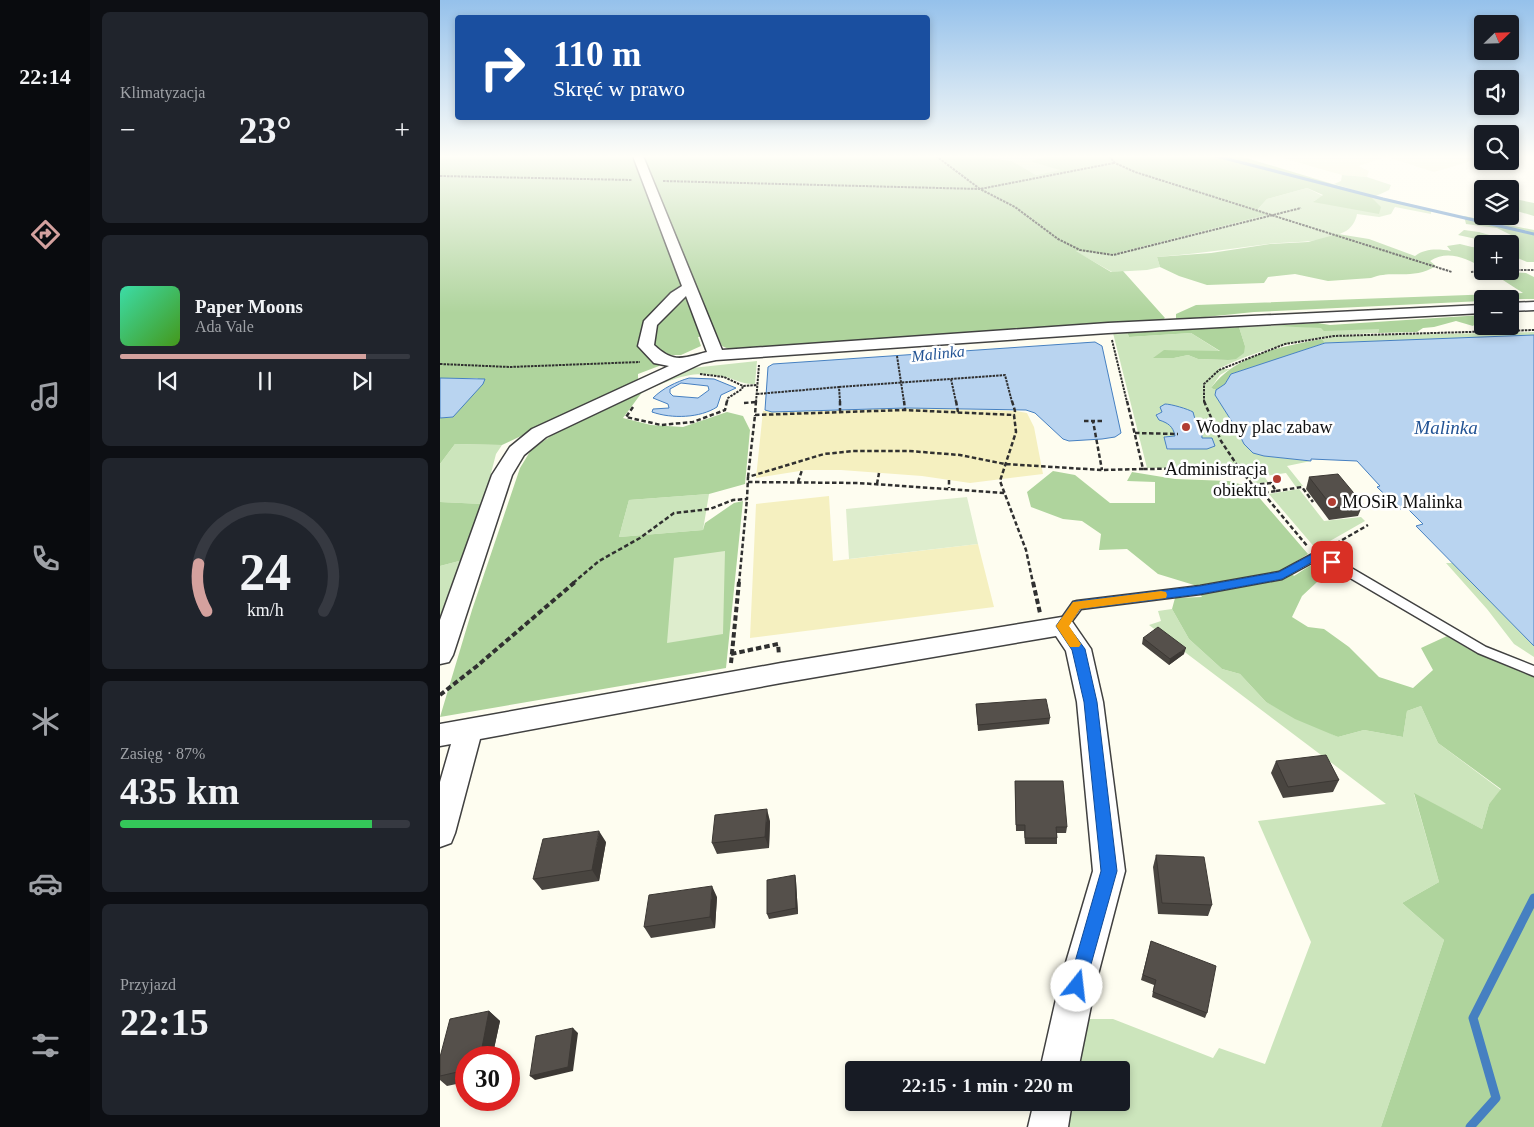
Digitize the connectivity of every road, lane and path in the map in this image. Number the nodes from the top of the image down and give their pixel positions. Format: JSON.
{"nodes":[{"id":1,"x":658,"y":209,"type":"edge"},
{"id":2,"x":1017,"y":209,"type":"edge"},
{"id":3,"x":1250,"y":209,"type":"edge"},
{"id":4,"x":1298,"y":209,"type":"edge"},
{"id":5,"x":1270,"y":215,"type":"junction"},
{"id":6,"x":1519,"y":270,"type":"edge"},
{"id":7,"x":1534,"y":270,"type":"edge"},
{"id":8,"x":1452,"y":272,"type":"dead end"},
{"id":9,"x":1471,"y":272,"type":"dead end"},
{"id":10,"x":1474,"y":272,"type":"edge"},
{"id":11,"x":688,"y":288,"type":"junction"},
{"id":12,"x":1474,"y":309,"type":"edge"},
{"id":13,"x":1108,"y":328,"type":"junction"},
{"id":14,"x":1534,"y":330,"type":"edge"},
{"id":15,"x":896,"y":352,"type":"dead end"},
{"id":16,"x":716,"y":356,"type":"junction"},
{"id":17,"x":660,"y":360,"type":"junction"},
{"id":18,"x":440,"y":364,"type":"edge"},
{"id":19,"x":691,"y":369,"type":"junction"},
{"id":20,"x":951,"y":379,"type":"junction"},
{"id":21,"x":901,"y":382,"type":"junction"},
{"id":22,"x":757,"y":385,"type":"dead end"},
{"id":23,"x":744,"y":386,"type":"junction"},
{"id":24,"x":839,"y":387,"type":"junction"},
{"id":25,"x":756,"y":394,"type":"dead end"},
{"id":26,"x":756,"y":402,"type":"dead end"},
{"id":27,"x":744,"y":404,"type":"dead end"},
{"id":28,"x":634,"y":405,"type":"dead end"},
{"id":29,"x":905,"y":410,"type":"junction"},
{"id":30,"x":840,"y":411,"type":"junction"},
{"id":31,"x":958,"y":412,"type":"junction"},
{"id":32,"x":1014,"y":415,"type":"junction"},
{"id":33,"x":1084,"y":421,"type":"dead end"},
{"id":34,"x":1093,"y":421,"type":"junction"},
{"id":35,"x":1102,"y":421,"type":"dead end"},
{"id":36,"x":1135,"y":433,"type":"junction"},
{"id":37,"x":1178,"y":434,"type":"dead end"},
{"id":38,"x":1005,"y":464,"type":"junction"},
{"id":39,"x":1239,"y":468,"type":"junction"},
{"id":40,"x":1143,"y":469,"type":"junction"},
{"id":41,"x":802,"y":470,"type":"dead end"},
{"id":42,"x":1102,"y":470,"type":"junction"},
{"id":43,"x":880,"y":473,"type":"dead end"},
{"id":44,"x":748,"y":477,"type":"junction"},
{"id":45,"x":949,"y":480,"type":"dead end"},
{"id":46,"x":748,"y":482,"type":"junction"},
{"id":47,"x":798,"y":482,"type":"junction"},
{"id":48,"x":876,"y":484,"type":"junction"},
{"id":49,"x":1252,"y":485,"type":"junction"},
{"id":50,"x":949,"y":488,"type":"junction"},
{"id":51,"x":1276,"y":491,"type":"junction"},
{"id":52,"x":1005,"y":493,"type":"junction"},
{"id":53,"x":1263,"y":494,"type":"junction"},
{"id":54,"x":747,"y":499,"type":"junction"},
{"id":55,"x":1313,"y":502,"type":"dead end"},
{"id":56,"x":1368,"y":524,"type":"dead end"},
{"id":57,"x":1316,"y":556,"type":"junction"},
{"id":58,"x":1062,"y":626,"type":"junction"},
{"id":59,"x":440,"y":655,"type":"edge"},
{"id":60,"x":731,"y":661,"type":"dead end"},
{"id":61,"x":1534,"y":671,"type":"edge"},
{"id":62,"x":440,"y":695,"type":"edge"},
{"id":63,"x":469,"y":730,"type":"junction"},
{"id":64,"x":440,"y":735,"type":"edge"},
{"id":65,"x":440,"y":834,"type":"edge"},
{"id":66,"x":1062,"y":1061,"type":"edge"},
{"id":67,"x":1051,"y":1111,"type":"edge"},
{"id":68,"x":1048,"y":1127,"type":"edge"}],
"edges":[{"from":1,"to":11,"type":"street"},
{"from":2,"to":5,"type":"path"},
{"from":3,"to":5,"type":"path"},
{"from":4,"to":5,"type":"path"},
{"from":5,"to":8,"type":"path"},
{"from":6,"to":7,"type":"path"},
{"from":9,"to":10,"type":"path"},
{"from":11,"to":16,"type":"street"},
{"from":11,"to":17,"type":"street"},
{"from":12,"to":13,"type":"street"},
{"from":13,"to":16,"type":"street"},
{"from":13,"to":36,"type":"path"},
{"from":14,"to":39,"type":"path"},
{"from":15,"to":21,"type":"path"},
{"from":16,"to":19,"type":"street"},
{"from":17,"to":18,"type":"path"},
{"from":17,"to":19,"type":"street"},
{"from":19,"to":23,"type":"path"},
{"from":19,"to":59,"type":"street"},
{"from":20,"to":21,"type":"path"},
{"from":20,"to":31,"type":"path"},
{"from":20,"to":32,"type":"path"},
{"from":21,"to":24,"type":"path"},
{"from":21,"to":29,"type":"path"},
{"from":22,"to":23,"type":"path"},
{"from":23,"to":28,"type":"path"},
{"from":24,"to":25,"type":"path"},
{"from":24,"to":30,"type":"path"},
{"from":26,"to":27,"type":"path"},
{"from":29,"to":30,"type":"path"},
{"from":29,"to":31,"type":"path"},
{"from":30,"to":44,"type":"path"},
{"from":31,"to":32,"type":"path"},
{"from":32,"to":38,"type":"path"},
{"from":33,"to":34,"type":"path"},
{"from":34,"to":35,"type":"path"},
{"from":34,"to":42,"type":"path"},
{"from":36,"to":37,"type":"path"},
{"from":36,"to":40,"type":"path"},
{"from":38,"to":42,"type":"path"},
{"from":38,"to":44,"type":"path"},
{"from":38,"to":52,"type":"path"},
{"from":39,"to":40,"type":"path"},
{"from":39,"to":49,"type":"path"},
{"from":40,"to":42,"type":"path"},
{"from":41,"to":47,"type":"path"},
{"from":43,"to":48,"type":"path"},
{"from":44,"to":46,"type":"path"},
{"from":45,"to":50,"type":"path"},
{"from":46,"to":47,"type":"path"},
{"from":46,"to":54,"type":"path"},
{"from":47,"to":48,"type":"path"},
{"from":48,"to":50,"type":"path"},
{"from":49,"to":51,"type":"path"},
{"from":49,"to":53,"type":"path"},
{"from":50,"to":52,"type":"path"},
{"from":51,"to":53,"type":"path"},
{"from":51,"to":55,"type":"path"},
{"from":52,"to":58,"type":"path"},
{"from":53,"to":57,"type":"path"},
{"from":54,"to":60,"type":"path"},
{"from":54,"to":62,"type":"path"},
{"from":56,"to":57,"type":"path"},
{"from":57,"to":58,"type":"lane"},
{"from":57,"to":61,"type":"lane"},
{"from":58,"to":63,"type":"street"},
{"from":58,"to":66,"type":"street"},
{"from":63,"to":64,"type":"street"},
{"from":63,"to":65,"type":"street"},
{"from":67,"to":68,"type":"street"}]}
